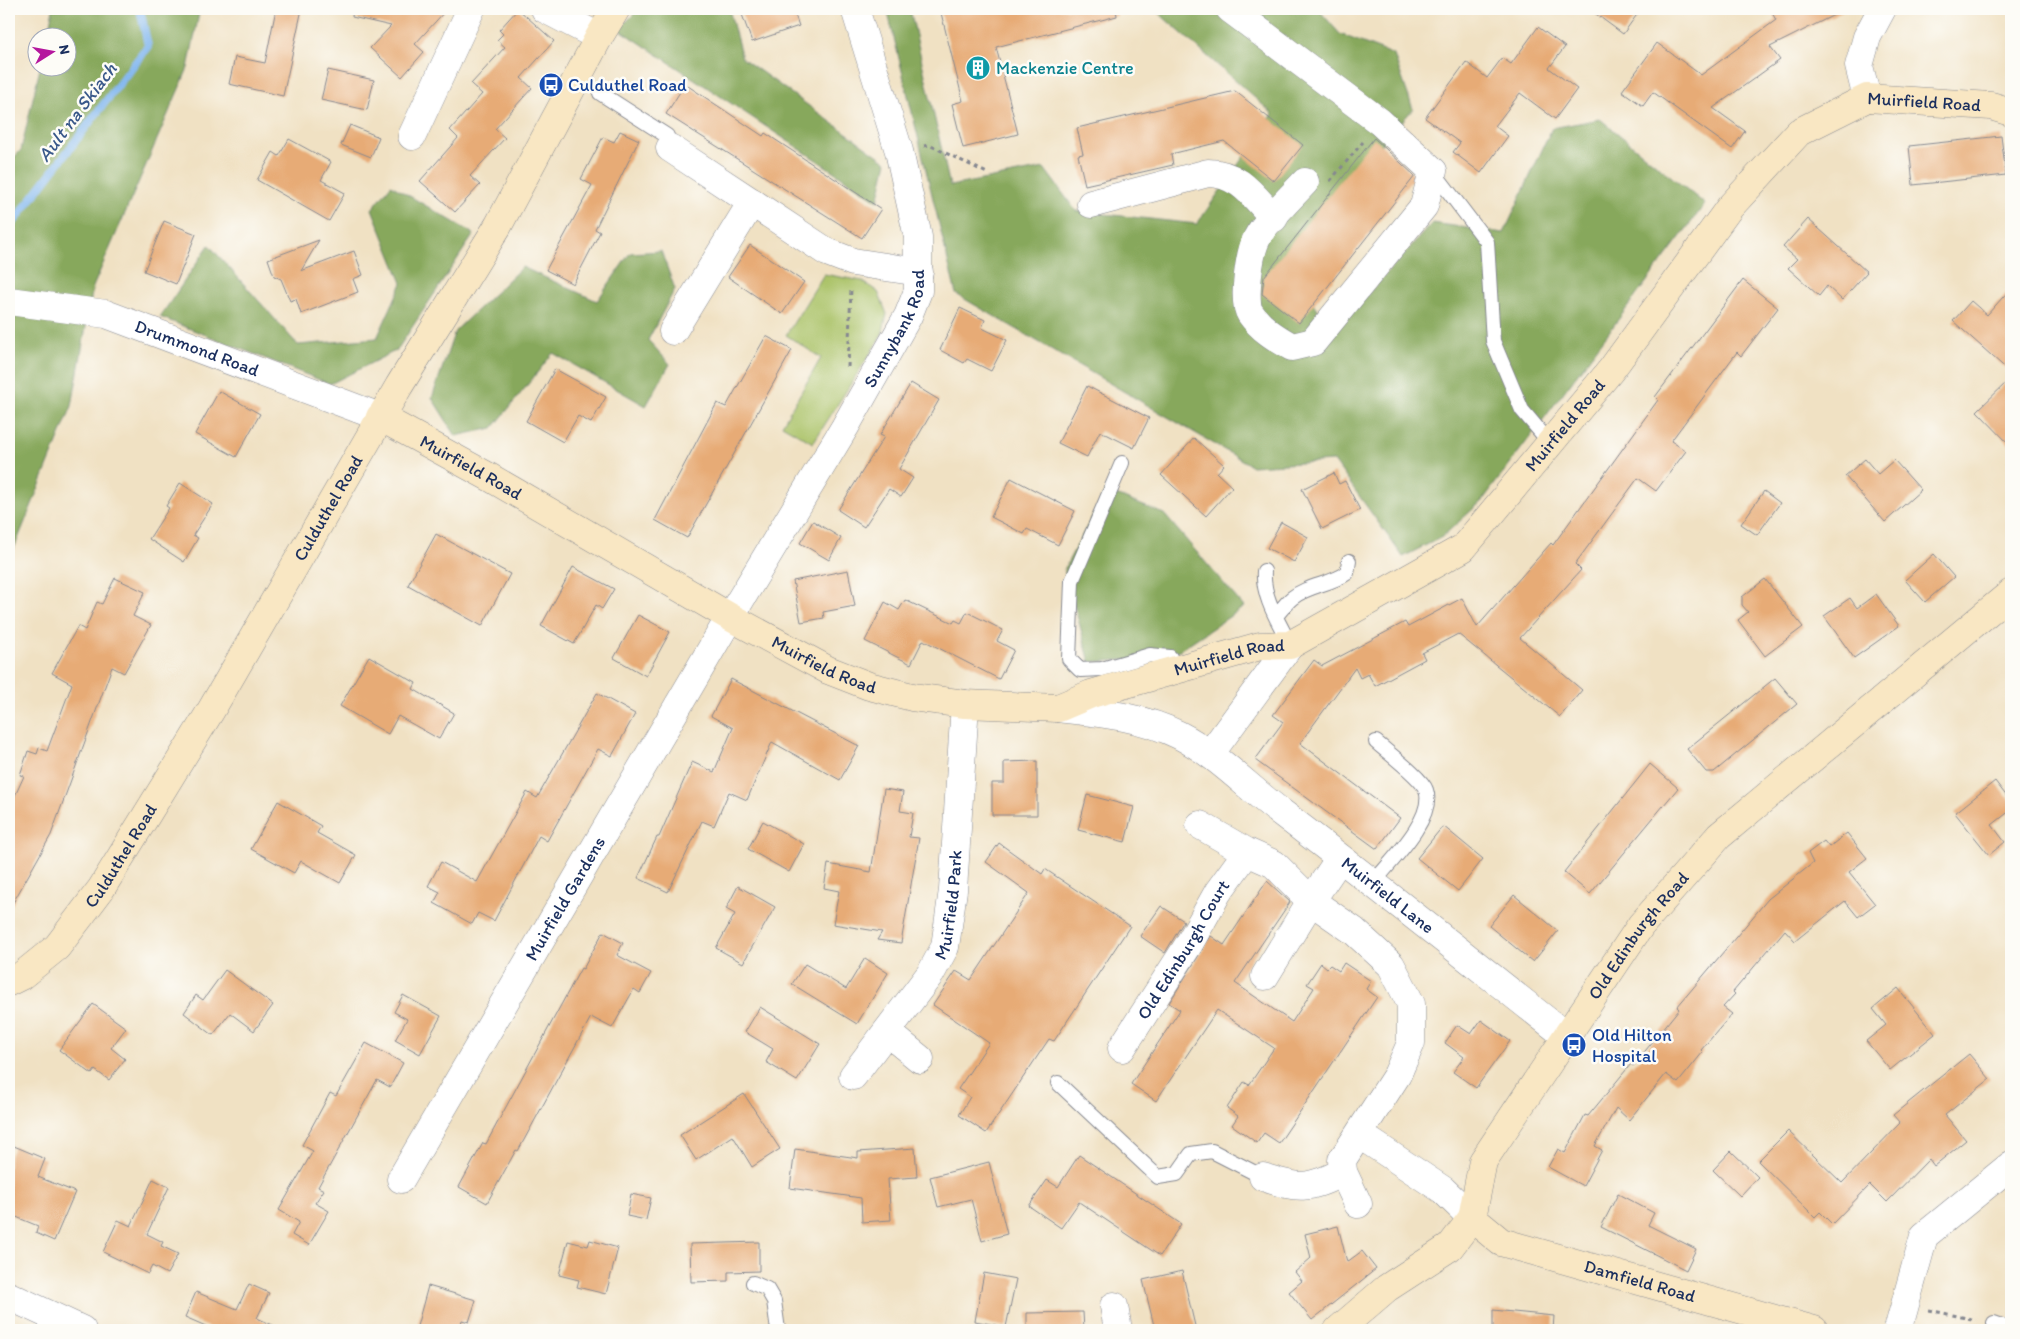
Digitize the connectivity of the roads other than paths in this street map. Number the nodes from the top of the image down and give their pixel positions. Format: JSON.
{"nodes":[{"id":1,"x":471,"y":9,"type":"edge"},
{"id":2,"x":546,"y":9,"type":"edge"},
{"id":3,"x":616,"y":9,"type":"edge"},
{"id":4,"x":855,"y":9,"type":"edge"},
{"id":5,"x":1230,"y":9,"type":"edge"},
{"id":6,"x":1882,"y":9,"type":"edge"},
{"id":7,"x":598,"y":37,"type":"junction"},
{"id":8,"x":600,"y":93,"type":"dead end"},
{"id":9,"x":1867,"y":98,"type":"junction"},
{"id":10,"x":2011,"y":112,"type":"edge"},
{"id":11,"x":412,"y":136,"type":"dead end"},
{"id":12,"x":670,"y":148,"type":"joint"},
{"id":13,"x":1433,"y":171,"type":"junction"},
{"id":14,"x":1305,"y":182,"type":"dead end"},
{"id":15,"x":752,"y":202,"type":"junction"},
{"id":16,"x":1091,"y":204,"type":"dead end"},
{"id":17,"x":1274,"y":218,"type":"junction"},
{"id":18,"x":919,"y":272,"type":"junction"},
{"id":19,"x":14,"y":302,"type":"edge"},
{"id":20,"x":673,"y":331,"type":"dead end"},
{"id":21,"x":380,"y":417,"type":"junction"},
{"id":22,"x":1550,"y":443,"type":"junction"},
{"id":23,"x":1122,"y":463,"type":"dead end"},
{"id":24,"x":1349,"y":562,"type":"dead end"},
{"id":25,"x":1264,"y":571,"type":"dead end"},
{"id":26,"x":2011,"y":593,"type":"edge"},
{"id":27,"x":1276,"y":616,"type":"junction"},
{"id":28,"x":730,"y":617,"type":"junction"},
{"id":29,"x":1290,"y":645,"type":"junction"},
{"id":30,"x":1177,"y":670,"type":"junction"},
{"id":31,"x":965,"y":704,"type":"junction"},
{"id":32,"x":1058,"y":708,"type":"junction"},
{"id":33,"x":1376,"y":742,"type":"dead end"},
{"id":34,"x":1210,"y":754,"type":"junction"},
{"id":35,"x":1200,"y":825,"type":"dead end"},
{"id":36,"x":1247,"y":852,"type":"junction"},
{"id":37,"x":1340,"y":858,"type":"junction"},
{"id":38,"x":1372,"y":884,"type":"junction"},
{"id":39,"x":1311,"y":901,"type":"junction"},
{"id":40,"x":1265,"y":976,"type":"dead end"},
{"id":41,"x":9,"y":982,"type":"edge"},
{"id":42,"x":887,"y":1032,"type":"junction"},
{"id":43,"x":1566,"y":1036,"type":"junction"},
{"id":44,"x":1122,"y":1048,"type":"dead end"},
{"id":45,"x":920,"y":1059,"type":"dead end"},
{"id":46,"x":853,"y":1076,"type":"dead end"},
{"id":47,"x":1058,"y":1083,"type":"dead end"},
{"id":48,"x":1360,"y":1135,"type":"junction"},
{"id":49,"x":2011,"y":1165,"type":"edge"},
{"id":50,"x":1343,"y":1172,"type":"junction"},
{"id":51,"x":1262,"y":1177,"type":"joint"},
{"id":52,"x":400,"y":1179,"type":"dead end"},
{"id":53,"x":1358,"y":1204,"type":"dead end"},
{"id":54,"x":1472,"y":1218,"type":"junction"},
{"id":55,"x":753,"y":1283,"type":"dead end"},
{"id":56,"x":9,"y":1296,"type":"edge"},
{"id":57,"x":1901,"y":1318,"type":"edge"},
{"id":58,"x":1994,"y":1324,"type":"road end"},
{"id":59,"x":2011,"y":1329,"type":"edge"},
{"id":60,"x":82,"y":1330,"type":"edge"},
{"id":61,"x":778,"y":1330,"type":"edge"},
{"id":62,"x":1338,"y":1330,"type":"edge"},
{"id":63,"x":1814,"y":1330,"type":"edge"}],
"edges":[{"from":1,"to":11,"type":"street"},
{"from":2,"to":7,"type":"street"},
{"from":3,"to":7,"type":"street","name":"Culduthel Road"},
{"from":4,"to":18,"type":"street","name":"Sunnybank Road"},
{"from":5,"to":13,"type":"street"},
{"from":6,"to":9,"type":"street"},
{"from":7,"to":21,"type":"street","name":"Culduthel Road"},
{"from":8,"to":12,"type":"lane"},
{"from":9,"to":10,"type":"street","name":"Muirfield Road"},
{"from":9,"to":22,"type":"street","name":"Muirfield Road"},
{"from":12,"to":15,"type":"street"},
{"from":13,"to":17,"type":"street"},
{"from":13,"to":22,"type":"lane"},
{"from":14,"to":17,"type":"street"},
{"from":15,"to":18,"type":"street"},
{"from":15,"to":20,"type":"street"},
{"from":16,"to":17,"type":"street"},
{"from":18,"to":28,"type":"street","name":"Sunnybank Road"},
{"from":19,"to":21,"type":"street","name":"Drummond Road"},
{"from":21,"to":28,"type":"street","name":"Muirfield Road"},
{"from":21,"to":41,"type":"street","name":"Culduthel Road"},
{"from":22,"to":29,"type":"street","name":"Muirfield Road"},
{"from":23,"to":30,"type":"lane"},
{"from":24,"to":27,"type":"lane"},
{"from":25,"to":27,"type":"lane"},
{"from":26,"to":43,"type":"street","name":"Old Edinburgh Road"},
{"from":27,"to":29,"type":"lane"},
{"from":28,"to":31,"type":"street","name":"Muirfield Road"},
{"from":28,"to":52,"type":"street","name":"Muirfield Gardens"},
{"from":29,"to":30,"type":"street","name":"Muirfield Road"},
{"from":29,"to":34,"type":"street"},
{"from":30,"to":32,"type":"street","name":"Muirfield Road"},
{"from":31,"to":32,"type":"street","name":"Muirfield Road"},
{"from":31,"to":42,"type":"street","name":"Muirfield Park"},
{"from":32,"to":34,"type":"street","name":"Muirfield Lane"},
{"from":33,"to":38,"type":"lane"},
{"from":34,"to":37,"type":"street","name":"Muirfield Lane"},
{"from":35,"to":36,"type":"street"},
{"from":36,"to":39,"type":"street"},
{"from":36,"to":44,"type":"street","name":"Old Edinburgh Court"},
{"from":37,"to":38,"type":"street","name":"Muirfield Lane"},
{"from":37,"to":39,"type":"street"},
{"from":38,"to":43,"type":"street","name":"Muirfield Lane"},
{"from":39,"to":40,"type":"street"},
{"from":39,"to":48,"type":"street"},
{"from":42,"to":45,"type":"street"},
{"from":42,"to":46,"type":"street","name":"Muirfield Park"},
{"from":43,"to":54,"type":"street","name":"Old Edinburgh Road"},
{"from":47,"to":51,"type":"lane"},
{"from":48,"to":50,"type":"street"},
{"from":48,"to":54,"type":"street"},
{"from":49,"to":57,"type":"street"},
{"from":50,"to":51,"type":"street"},
{"from":50,"to":53,"type":"street"},
{"from":54,"to":62,"type":"street","name":"Old Edinburgh Road"},
{"from":54,"to":63,"type":"street","name":"Damfield Road"},
{"from":55,"to":61,"type":"lane"},
{"from":56,"to":60,"type":"street"},
{"from":58,"to":59,"type":"lane"}]}
